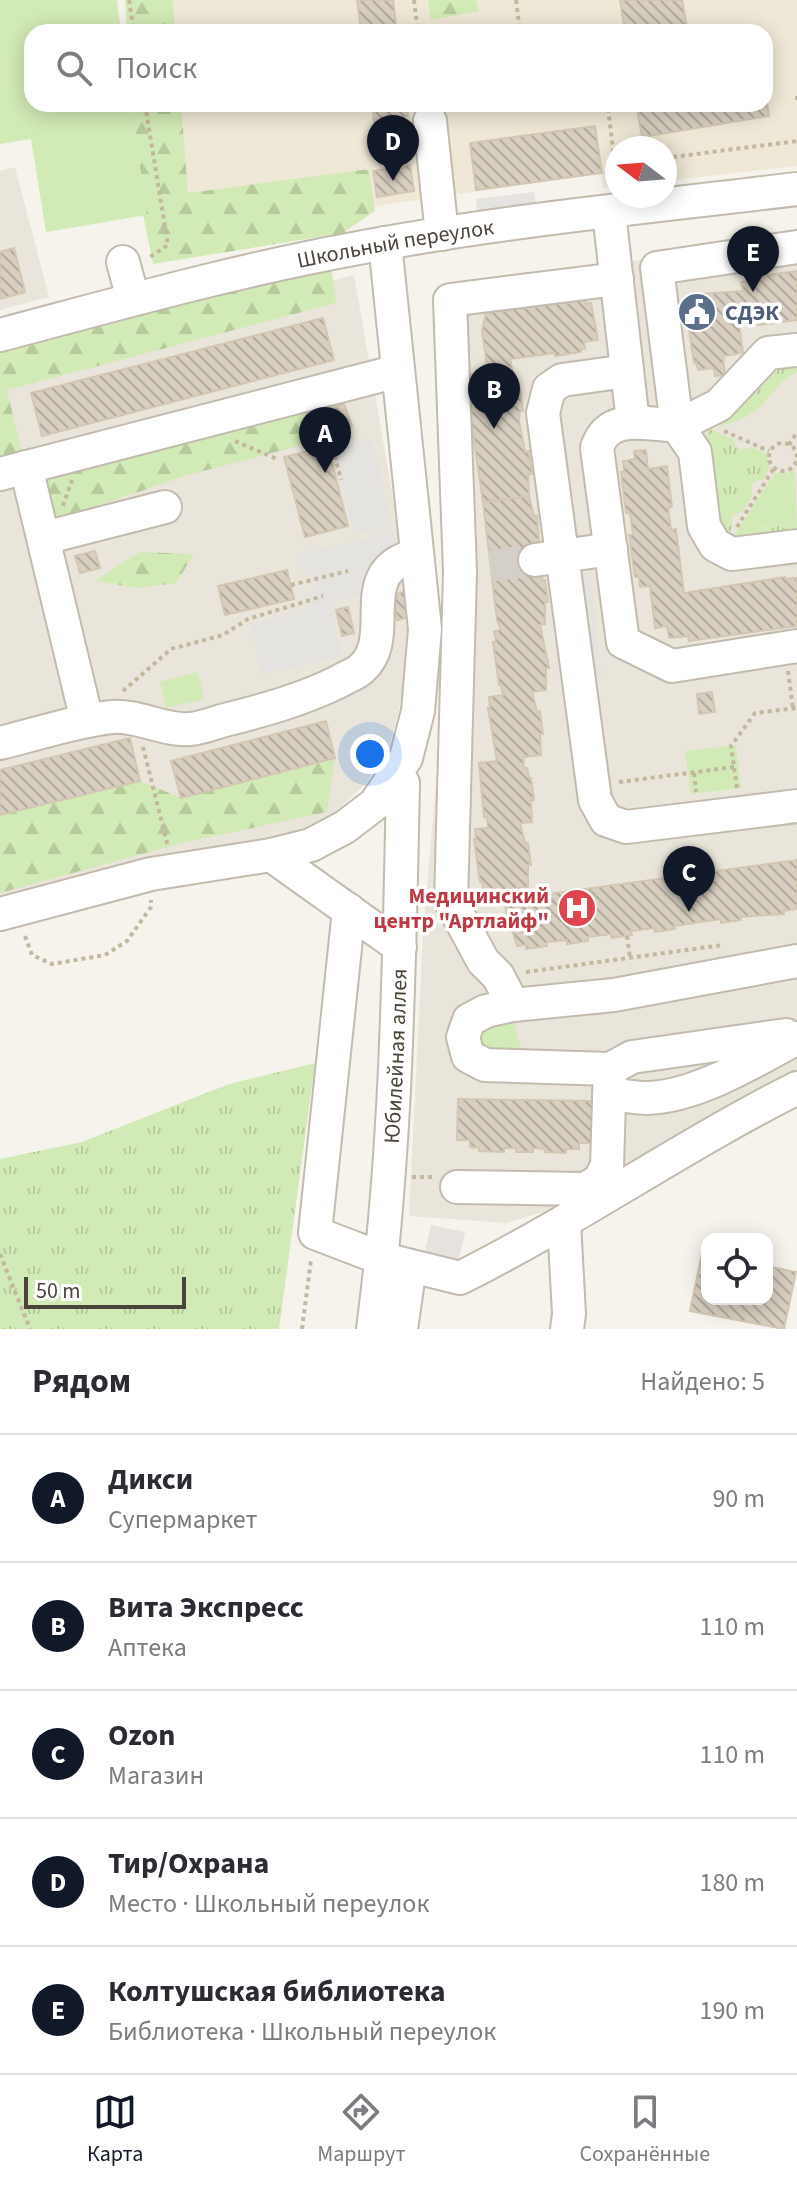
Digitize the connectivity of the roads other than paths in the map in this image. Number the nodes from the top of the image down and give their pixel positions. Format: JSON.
{"nodes":[{"id":1,"x":430,"y":121,"type":"dead end"},
{"id":2,"x":797,"y":189,"type":"edge"},
{"id":3,"x":677,"y":195,"type":"edge"},
{"id":4,"x":605,"y":200,"type":"edge"},
{"id":5,"x":613,"y":208,"type":"edge"},
{"id":6,"x":442,"y":234,"type":"junction"},
{"id":7,"x":385,"y":243,"type":"junction"},
{"id":8,"x":797,"y":247,"type":"edge"},
{"id":9,"x":134,"y":261,"type":"road end"},
{"id":10,"x":617,"y":279,"type":"junction"},
{"id":11,"x":133,"y":299,"type":"junction"},
{"id":12,"x":0,"y":335,"type":"edge"},
{"id":13,"x":797,"y":350,"type":"edge"},
{"id":14,"x":398,"y":371,"type":"junction"},
{"id":15,"x":627,"y":371,"type":"junction"},
{"id":16,"x":633,"y":422,"type":"junction"},
{"id":17,"x":677,"y":426,"type":"junction"},
{"id":18,"x":13,"y":470,"type":"edge"},
{"id":19,"x":165,"y":507,"type":"dead end"},
{"id":20,"x":48,"y":537,"type":"junction"},
{"id":21,"x":797,"y":546,"type":"edge"},
{"id":22,"x":611,"y":549,"type":"junction"},
{"id":23,"x":417,"y":555,"type":"junction"},
{"id":24,"x":548,"y":558,"type":"junction"},
{"id":25,"x":797,"y":646,"type":"edge"},
{"id":26,"x":87,"y":721,"type":"junction"},
{"id":27,"x":0,"y":743,"type":"edge"},
{"id":28,"x":403,"y":783,"type":"dead end"},
{"id":29,"x":797,"y":806,"type":"edge"},
{"id":30,"x":271,"y":855,"type":"junction"},
{"id":31,"x":349,"y":910,"type":"junction"},
{"id":32,"x":8,"y":911,"type":"edge"},
{"id":33,"x":400,"y":947,"type":"junction"},
{"id":34,"x":797,"y":961,"type":"edge"},
{"id":35,"x":513,"y":1005,"type":"junction"},
{"id":36,"x":797,"y":1036,"type":"edge"},
{"id":37,"x":610,"y":1082,"type":"junction"},
{"id":38,"x":797,"y":1088,"type":"edge"},
{"id":39,"x":457,"y":1187,"type":"road end"},
{"id":40,"x":564,"y":1222,"type":"junction"},
{"id":41,"x":396,"y":1263,"type":"junction"},
{"id":42,"x":373,"y":1329,"type":"edge"},
{"id":43,"x":401,"y":1329,"type":"edge"},
{"id":44,"x":567,"y":1329,"type":"edge"}],
"edges":[{"from":1,"to":6,"type":"street"},
{"from":2,"to":3,"type":"street","name":"Школьный переулок"},
{"from":4,"to":6,"type":"street","name":"Школьный переулок"},
{"from":5,"to":10,"type":"street"},
{"from":6,"to":7,"type":"street","name":"Школьный переулок"},
{"from":7,"to":11,"type":"street","name":"Школьный переулок"},
{"from":7,"to":14,"type":"street"},
{"from":8,"to":17,"type":"street"},
{"from":9,"to":11,"type":"street"},
{"from":10,"to":15,"type":"street"},
{"from":10,"to":35,"type":"street"},
{"from":11,"to":12,"type":"street","name":"Школьный переулок"},
{"from":13,"to":17,"type":"street"},
{"from":14,"to":18,"type":"street"},
{"from":14,"to":23,"type":"street"},
{"from":15,"to":16,"type":"street"},
{"from":15,"to":24,"type":"street"},
{"from":16,"to":17,"type":"street"},
{"from":16,"to":22,"type":"street"},
{"from":17,"to":21,"type":"street"},
{"from":18,"to":20,"type":"street"},
{"from":19,"to":20,"type":"street"},
{"from":20,"to":26,"type":"street"},
{"from":22,"to":24,"type":"street"},
{"from":22,"to":25,"type":"street"},
{"from":23,"to":26,"type":"street"},
{"from":23,"to":30,"type":"street"},
{"from":24,"to":29,"type":"street"},
{"from":26,"to":27,"type":"street"},
{"from":28,"to":33,"type":"street","name":"Юбилейная аллея"},
{"from":30,"to":31,"type":"street"},
{"from":30,"to":32,"type":"street"},
{"from":31,"to":33,"type":"street"},
{"from":31,"to":41,"type":"street"},
{"from":33,"to":41,"type":"street","name":"Юбилейная аллея"},
{"from":34,"to":35,"type":"street"},
{"from":35,"to":37,"type":"street"},
{"from":36,"to":37,"type":"street"},
{"from":36,"to":37,"type":"street"},
{"from":37,"to":39,"type":"street"},
{"from":38,"to":40,"type":"street"},
{"from":40,"to":41,"type":"street"},
{"from":40,"to":44,"type":"street"},
{"from":41,"to":42,"type":"street","name":"Юбилейная аллея"},
{"from":41,"to":43,"type":"street"}]}
